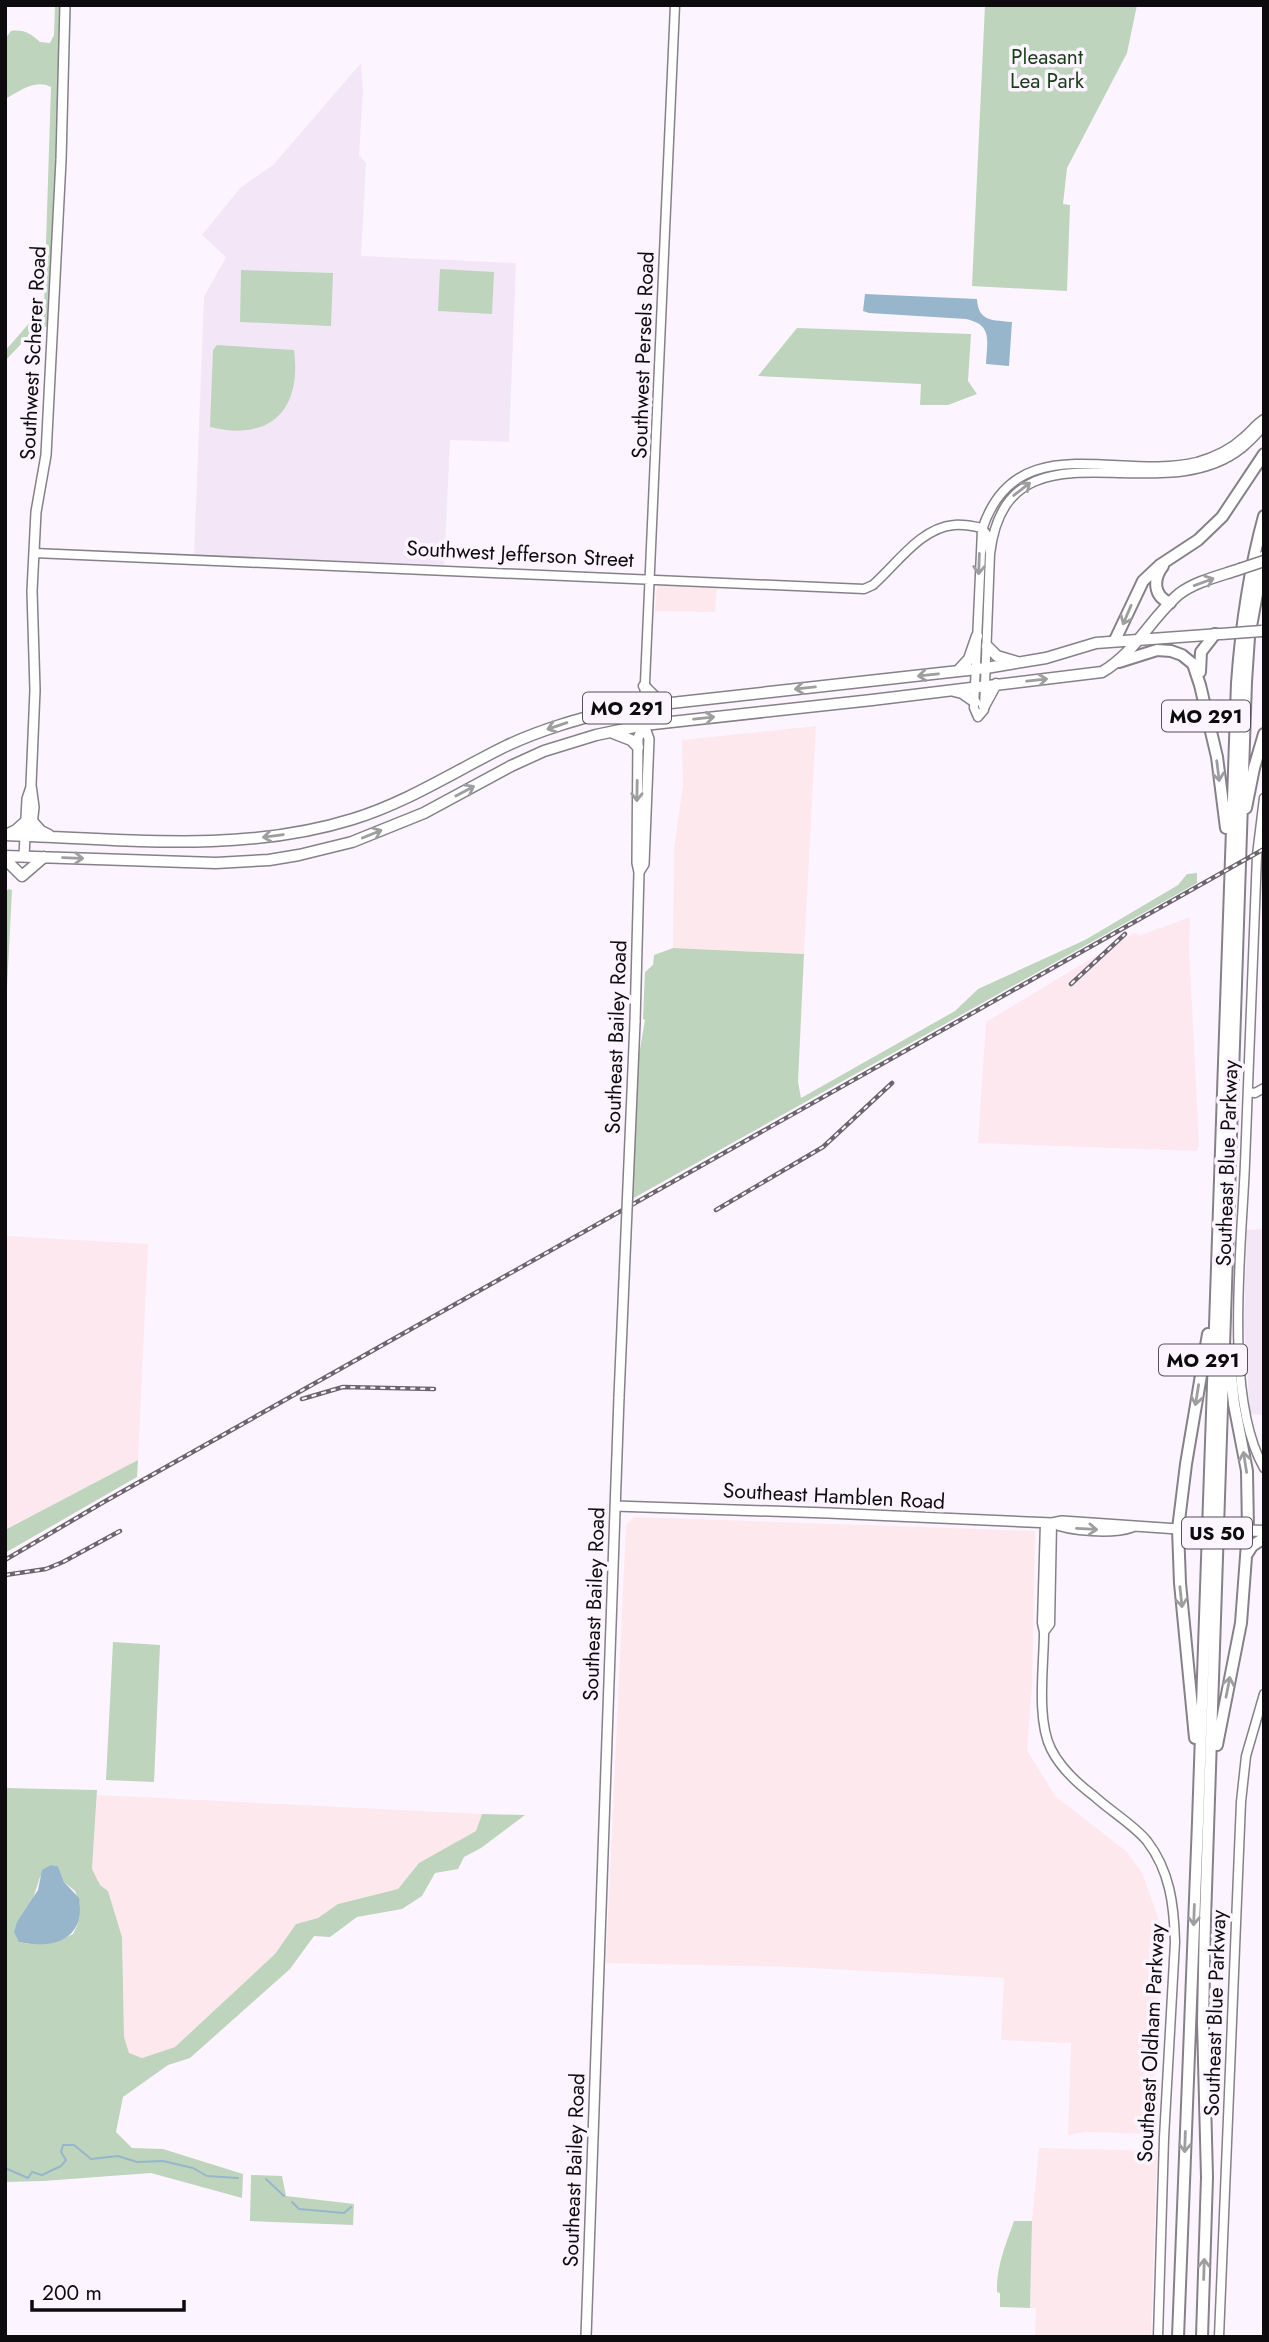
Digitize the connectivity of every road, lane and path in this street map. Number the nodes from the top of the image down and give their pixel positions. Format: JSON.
{"nodes":[{"id":1,"x":65,"y":5,"type":"edge"},
{"id":2,"x":675,"y":5,"type":"edge"},
{"id":3,"x":1264,"y":419,"type":"edge"},
{"id":4,"x":1264,"y":425,"type":"edge"},
{"id":5,"x":1264,"y":454,"type":"edge"},
{"id":6,"x":1195,"y":466,"type":"junction"},
{"id":7,"x":995,"y":500,"type":"junction"},
{"id":8,"x":1264,"y":516,"type":"edge"},
{"id":9,"x":982,"y":528,"type":"junction"},
{"id":10,"x":992,"y":536,"type":"junction"},
{"id":11,"x":34,"y":553,"type":"junction"},
{"id":12,"x":990,"y":554,"type":"junction"},
{"id":13,"x":1172,"y":556,"type":"junction"},
{"id":14,"x":1264,"y":556,"type":"edge"},
{"id":15,"x":1264,"y":561,"type":"edge"},
{"id":16,"x":651,"y":579,"type":"junction"},
{"id":17,"x":1170,"y":603,"type":"junction"},
{"id":18,"x":1263,"y":631,"type":"edge"},
{"id":19,"x":1218,"y":634,"type":"junction"},
{"id":20,"x":977,"y":636,"type":"junction"},
{"id":21,"x":1140,"y":638,"type":"junction"},
{"id":22,"x":1115,"y":640,"type":"junction"},
{"id":23,"x":986,"y":646,"type":"junction"},
{"id":24,"x":1119,"y":662,"type":"junction"},
{"id":25,"x":1025,"y":663,"type":"junction"},
{"id":26,"x":981,"y":669,"type":"junction"},
{"id":27,"x":958,"y":671,"type":"junction"},
{"id":28,"x":985,"y":685,"type":"junction"},
{"id":29,"x":1200,"y":685,"type":"junction"},
{"id":30,"x":644,"y":686,"type":"junction"},
{"id":31,"x":950,"y":690,"type":"junction"},
{"id":32,"x":667,"y":703,"type":"junction"},
{"id":33,"x":979,"y":704,"type":"junction"},
{"id":34,"x":644,"y":705,"type":"junction"},
{"id":35,"x":644,"y":725,"type":"junction"},
{"id":36,"x":609,"y":732,"type":"junction"},
{"id":37,"x":1264,"y":734,"type":"edge"},
{"id":38,"x":638,"y":747,"type":"junction"},
{"id":39,"x":1264,"y":798,"type":"edge"},
{"id":40,"x":29,"y":822,"type":"junction"},
{"id":41,"x":5,"y":835,"type":"edge"},
{"id":42,"x":26,"y":836,"type":"junction"},
{"id":43,"x":52,"y":837,"type":"junction"},
{"id":44,"x":1234,"y":847,"type":"junction"},
{"id":45,"x":24,"y":856,"type":"junction"},
{"id":46,"x":5,"y":857,"type":"edge"},
{"id":47,"x":44,"y":857,"type":"junction"},
{"id":48,"x":639,"y":872,"type":"junction"},
{"id":49,"x":1264,"y":1087,"type":"edge"},
{"id":50,"x":1248,"y":1092,"type":"junction"},
{"id":51,"x":1216,"y":1256,"type":"junction"},
{"id":52,"x":1226,"y":1264,"type":"junction"},
{"id":53,"x":1264,"y":1468,"type":"edge"},
{"id":54,"x":615,"y":1506,"type":"junction"},
{"id":55,"x":1048,"y":1523,"type":"junction"},
{"id":56,"x":1178,"y":1529,"type":"junction"},
{"id":57,"x":1248,"y":1530,"type":"junction"},
{"id":58,"x":1264,"y":1531,"type":"edge"},
{"id":59,"x":1264,"y":1538,"type":"edge"},
{"id":60,"x":1246,"y":1556,"type":"junction"},
{"id":61,"x":1264,"y":1693,"type":"edge"},
{"id":62,"x":1209,"y":1802,"type":"junction"},
{"id":63,"x":1198,"y":1822,"type":"junction"},
{"id":64,"x":586,"y":2337,"type":"edge"},
{"id":65,"x":1158,"y":2337,"type":"edge"},
{"id":66,"x":1178,"y":2337,"type":"edge"},
{"id":67,"x":1202,"y":2337,"type":"edge"},
{"id":68,"x":1219,"y":2337,"type":"edge"}],
"edges":[{"from":1,"to":11,"type":"main road","name":"Southwest Scherer Road"},
{"from":2,"to":16,"type":"street","name":"Southwest Persels Road"},
{"from":3,"to":6,"type":"street"},
{"from":4,"to":6,"type":"street"},
{"from":5,"to":13,"type":"highway"},
{"from":6,"to":7,"type":"street"},
{"from":10,"to":6,"type":"street","one_way":true},
{"from":7,"to":9,"type":"street"},
{"from":7,"to":10,"type":"street"},
{"from":8,"to":44,"type":"highway","number":"US 50"},
{"from":9,"to":12,"type":"street"},
{"from":9,"to":16,"type":"street","name":"Southwest Jefferson Street"},
{"from":9,"to":20,"type":"street","one_way":true},
{"from":10,"to":12,"type":"street"},
{"from":11,"to":16,"type":"street","name":"Southwest Jefferson Street"},
{"from":11,"to":40,"type":"main road","name":"Southwest Scherer Road"},
{"from":12,"to":23,"type":"street"},
{"from":13,"to":17,"type":"highway"},
{"from":13,"to":22,"type":"highway","one_way":true},
{"from":14,"to":44,"type":"highway","number":"US 50"},
{"from":17,"to":15,"type":"main road","one_way":true,"bridge":true},
{"from":16,"to":30,"type":"street","name":"Southwest Persels Road"},
{"from":17,"to":21,"type":"main road"},
{"from":18,"to":19,"type":"main road","number":"MO 291","bridge":true},
{"from":19,"to":21,"type":"main road","number":"MO 291"},
{"from":19,"to":29,"type":"highway","number":"MO 291"},
{"from":20,"to":26,"type":"street"},
{"from":20,"to":27,"type":"main road"},
{"from":21,"to":22,"type":"main road","number":"MO 291"},
{"from":21,"to":24,"type":"main road"},
{"from":22,"to":25,"type":"main road","number":"MO 291"},
{"from":23,"to":25,"type":"main road"},
{"from":23,"to":26,"type":"street"},
{"from":28,"to":24,"type":"main road","number":"MO 291","one_way":true},
{"from":24,"to":29,"type":"highway","number":"MO 291"},
{"from":25,"to":26,"type":"main road","number":"MO 291"},
{"from":26,"to":27,"type":"main road","number":"MO 291"},
{"from":26,"to":28,"type":"street"},
{"from":27,"to":32,"type":"main road","number":"MO 291","one_way":true},
{"from":28,"to":31,"type":"main road","number":"MO 291"},
{"from":28,"to":33,"type":"main road"},
{"from":28,"to":33,"type":"street"},
{"from":29,"to":44,"type":"highway","number":"MO 291","one_way":true},
{"from":30,"to":32,"type":"main road"},
{"from":30,"to":34,"type":"street","name":"Southwest Persels Road"},
{"from":31,"to":33,"type":"main road"},
{"from":35,"to":31,"type":"main road","number":"MO 291","one_way":true},
{"from":32,"to":34,"type":"main road","number":"MO 291"},
{"from":34,"to":35,"type":"main road","name":"Southeast Bailey Road"},
{"from":34,"to":43,"type":"main road","number":"MO 291","one_way":true},
{"from":35,"to":36,"type":"main road","number":"MO 291"},
{"from":35,"to":38,"type":"main road","name":"Southeast Bailey Road"},
{"from":35,"to":48,"type":"main road","name":"Southeast Bailey Road"},
{"from":36,"to":38,"type":"main road"},
{"from":47,"to":36,"type":"main road","number":"MO 291","one_way":true},
{"from":37,"to":44,"type":"highway","number":"MO 291"},
{"from":38,"to":48,"type":"main road","name":"Southeast Bailey Road","one_way":true},
{"from":39,"to":50,"type":"street","name":"Southeast Blue Parkway"},
{"from":40,"to":41,"type":"main road"},
{"from":40,"to":42,"type":"main road","name":"Southwest Scherer Road"},
{"from":40,"to":43,"type":"main road"},
{"from":41,"to":42,"type":"main road","number":"MO 291"},
{"from":42,"to":43,"type":"main road","number":"MO 291"},
{"from":42,"to":45,"type":"main road","name":"Southwest Scherer Road"},
{"from":44,"to":51,"type":"highway","number":"US 50"},
{"from":44,"to":52,"type":"highway","number":"US 50"},
{"from":45,"to":46,"type":"main road","number":"MO 291"},
{"from":45,"to":47,"type":"main road","number":"MO 291"},
{"from":46,"to":47,"type":"main road"},
{"from":48,"to":54,"type":"main road","name":"Southeast Bailey Road","bridge":true},
{"from":49,"to":50,"type":"street"},
{"from":50,"to":53,"type":"street","name":"Southeast Blue Parkway"},
{"from":51,"to":56,"type":"highway","number":"MO 291","one_way":true},
{"from":51,"to":63,"type":"highway","number":"US 50"},
{"from":57,"to":52,"type":"highway","number":"MO 291","one_way":true},
{"from":52,"to":62,"type":"highway","number":"US 50"},
{"from":54,"to":55,"type":"main road","name":"Southeast Hamblen Road"},
{"from":54,"to":64,"type":"main road","name":"Southeast Bailey Road"},
{"from":55,"to":56,"type":"main road","name":"Southeast Hamblen Road"},
{"from":55,"to":65,"type":"street","name":"Southeast Oldham Parkway"},
{"from":56,"to":57,"type":"main road","bridge":true},
{"from":56,"to":63,"type":"highway","one_way":true},
{"from":57,"to":58,"type":"main road"},
{"from":57,"to":60,"type":"highway"},
{"from":59,"to":60,"type":"highway"},
{"from":62,"to":60,"type":"highway","one_way":true},
{"from":61,"to":68,"type":"street","name":"Southeast Blue Parkway"},
{"from":67,"to":62,"type":"highway","number":"US 50","one_way":true},
{"from":63,"to":66,"type":"highway","number":"US 50","one_way":true}]}
